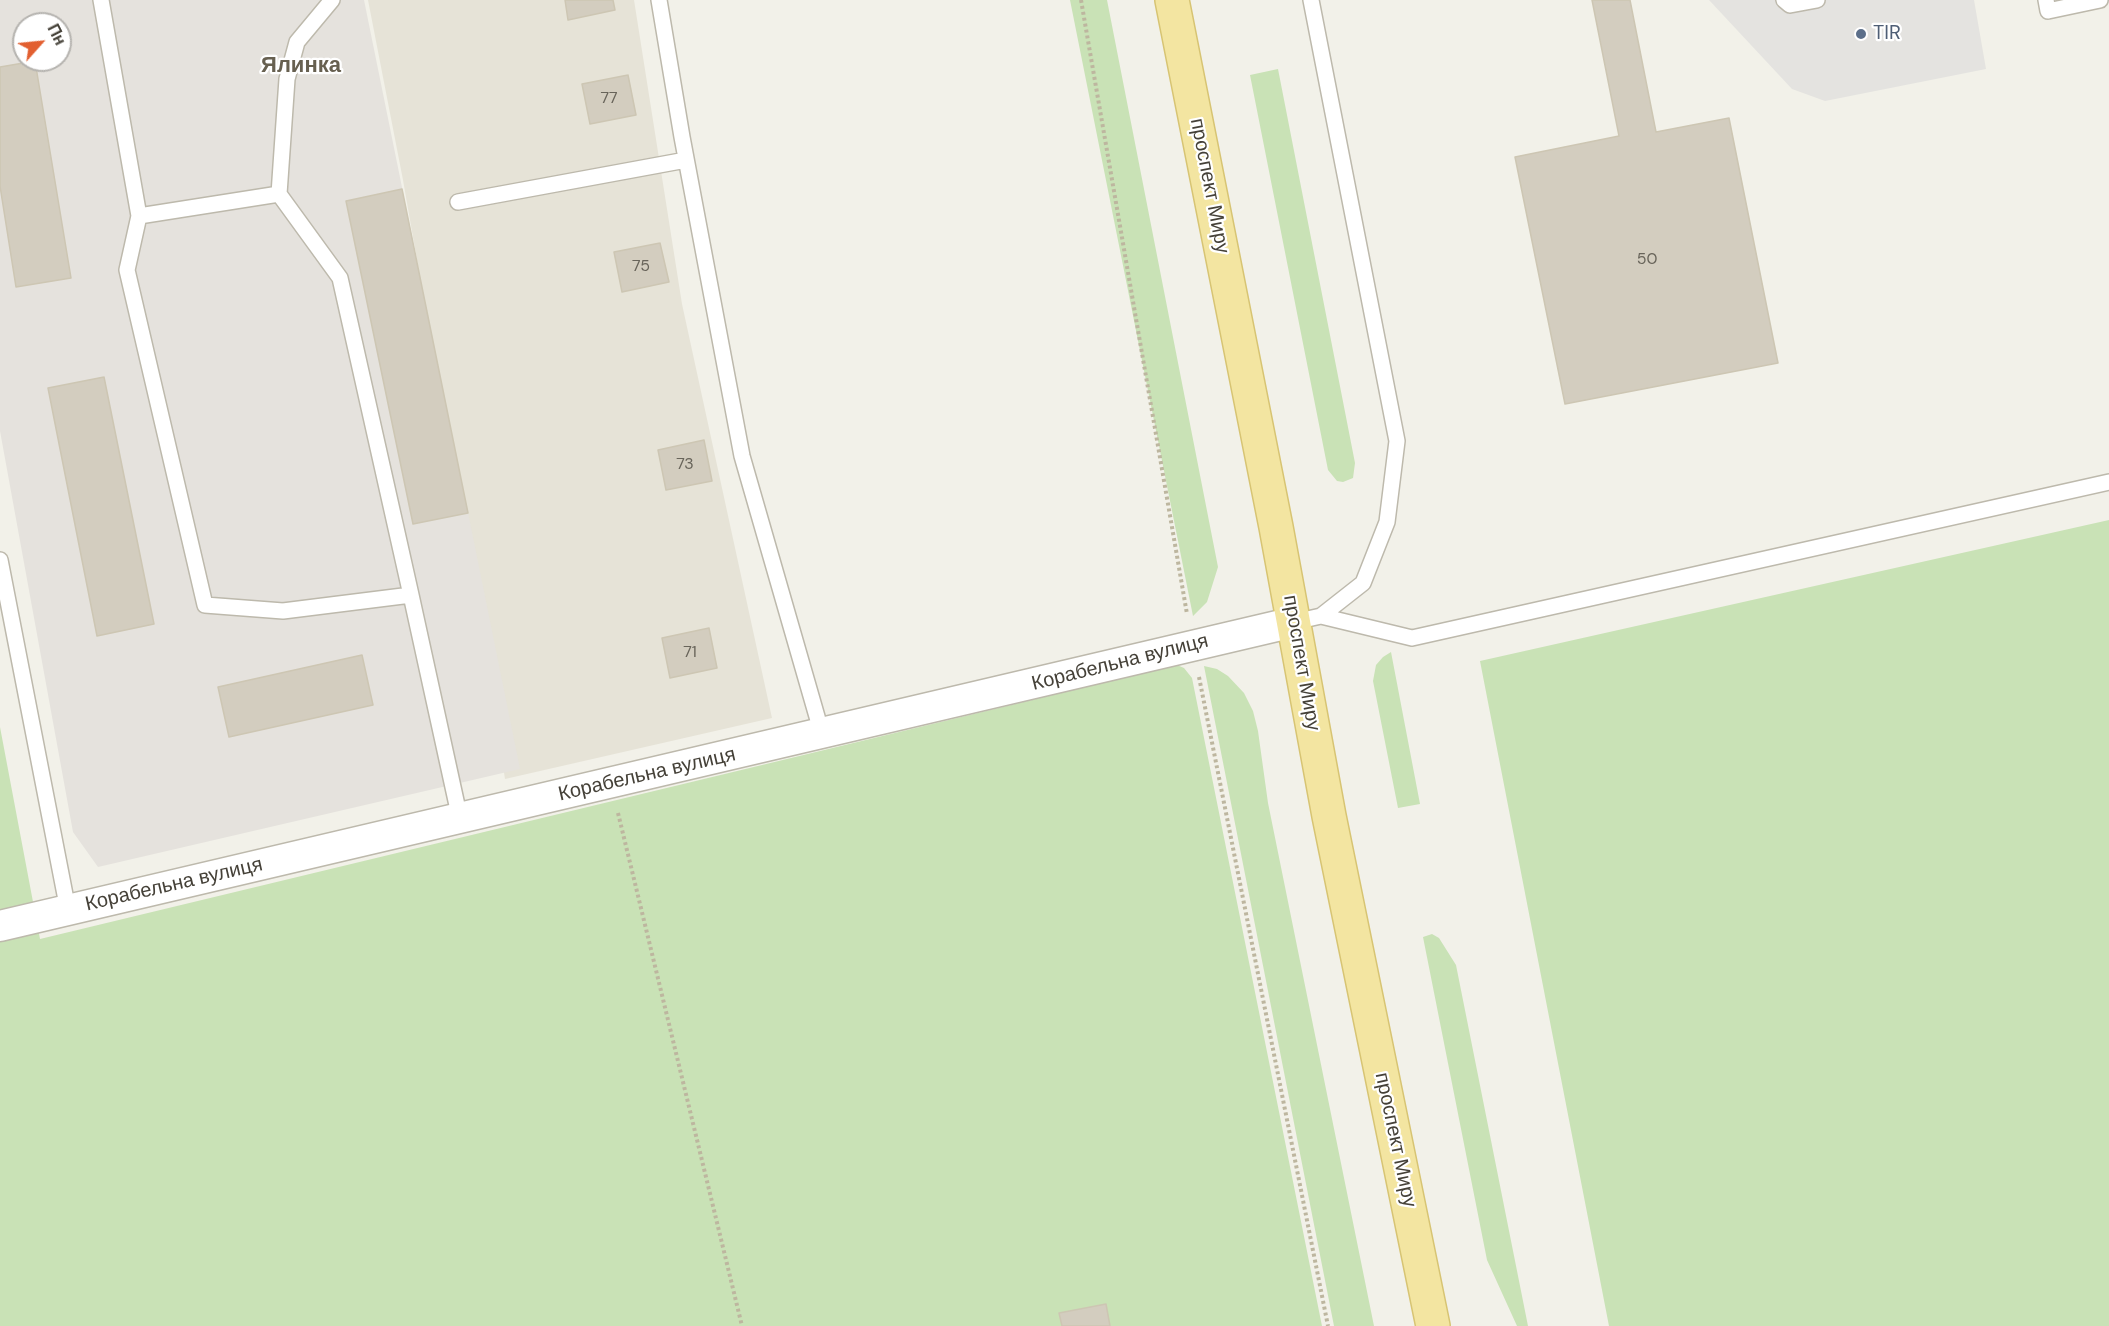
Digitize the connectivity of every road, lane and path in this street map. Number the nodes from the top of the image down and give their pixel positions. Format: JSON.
{"nodes":[{"id":1,"x":101,"y":0,"type":"edge"},
{"id":2,"x":332,"y":0,"type":"edge"},
{"id":3,"x":659,"y":0,"type":"edge"},
{"id":4,"x":1172,"y":0,"type":"edge"},
{"id":5,"x":1311,"y":0,"type":"edge"},
{"id":6,"x":1784,"y":0,"type":"edge"},
{"id":7,"x":1817,"y":0,"type":"edge"},
{"id":8,"x":2046,"y":0,"type":"edge"},
{"id":9,"x":2100,"y":0,"type":"edge"},
{"id":10,"x":686,"y":160,"type":"junction"},
{"id":11,"x":279,"y":194,"type":"junction"},
{"id":12,"x":458,"y":202,"type":"dead end"},
{"id":13,"x":139,"y":216,"type":"junction"},
{"id":14,"x":2109,"y":482,"type":"edge"},
{"id":15,"x":0,"y":560,"type":"edge"},
{"id":16,"x":411,"y":596,"type":"junction"},
{"id":17,"x":1308,"y":619,"type":"junction"},
{"id":18,"x":822,"y":734,"type":"junction"},
{"id":19,"x":610,"y":784,"type":"junction"},
{"id":20,"x":460,"y":819,"type":"junction"},
{"id":21,"x":68,"y":910,"type":"junction"},
{"id":22,"x":0,"y":926,"type":"edge"},
{"id":23,"x":742,"y":1326,"type":"edge"},
{"id":24,"x":1433,"y":1326,"type":"edge"}],
"edges":[{"from":1,"to":13,"type":"lane"},
{"from":2,"to":11,"type":"lane"},
{"from":3,"to":10,"type":"lane"},
{"from":4,"to":17,"type":"main road","name":"проспект Миру"},
{"from":5,"to":17,"type":"lane"},
{"from":6,"to":7,"type":"lane"},
{"from":8,"to":9,"type":"lane"},
{"from":10,"to":12,"type":"lane"},
{"from":10,"to":18,"type":"lane"},
{"from":11,"to":13,"type":"lane"},
{"from":11,"to":16,"type":"lane"},
{"from":13,"to":16,"type":"lane"},
{"from":14,"to":17,"type":"lane"},
{"from":15,"to":21,"type":"lane"},
{"from":16,"to":20,"type":"lane"},
{"from":17,"to":18,"type":"street","name":"Корабельна вулиця"},
{"from":17,"to":24,"type":"main road","name":"проспект Миру"},
{"from":18,"to":19,"type":"street","name":"Корабельна вулиця"},
{"from":19,"to":20,"type":"street","name":"Корабельна вулиця"},
{"from":19,"to":23,"type":"path"},
{"from":20,"to":21,"type":"street","name":"Корабельна вулиця"},
{"from":21,"to":22,"type":"street","name":"Корабельна вулиця"}]}
